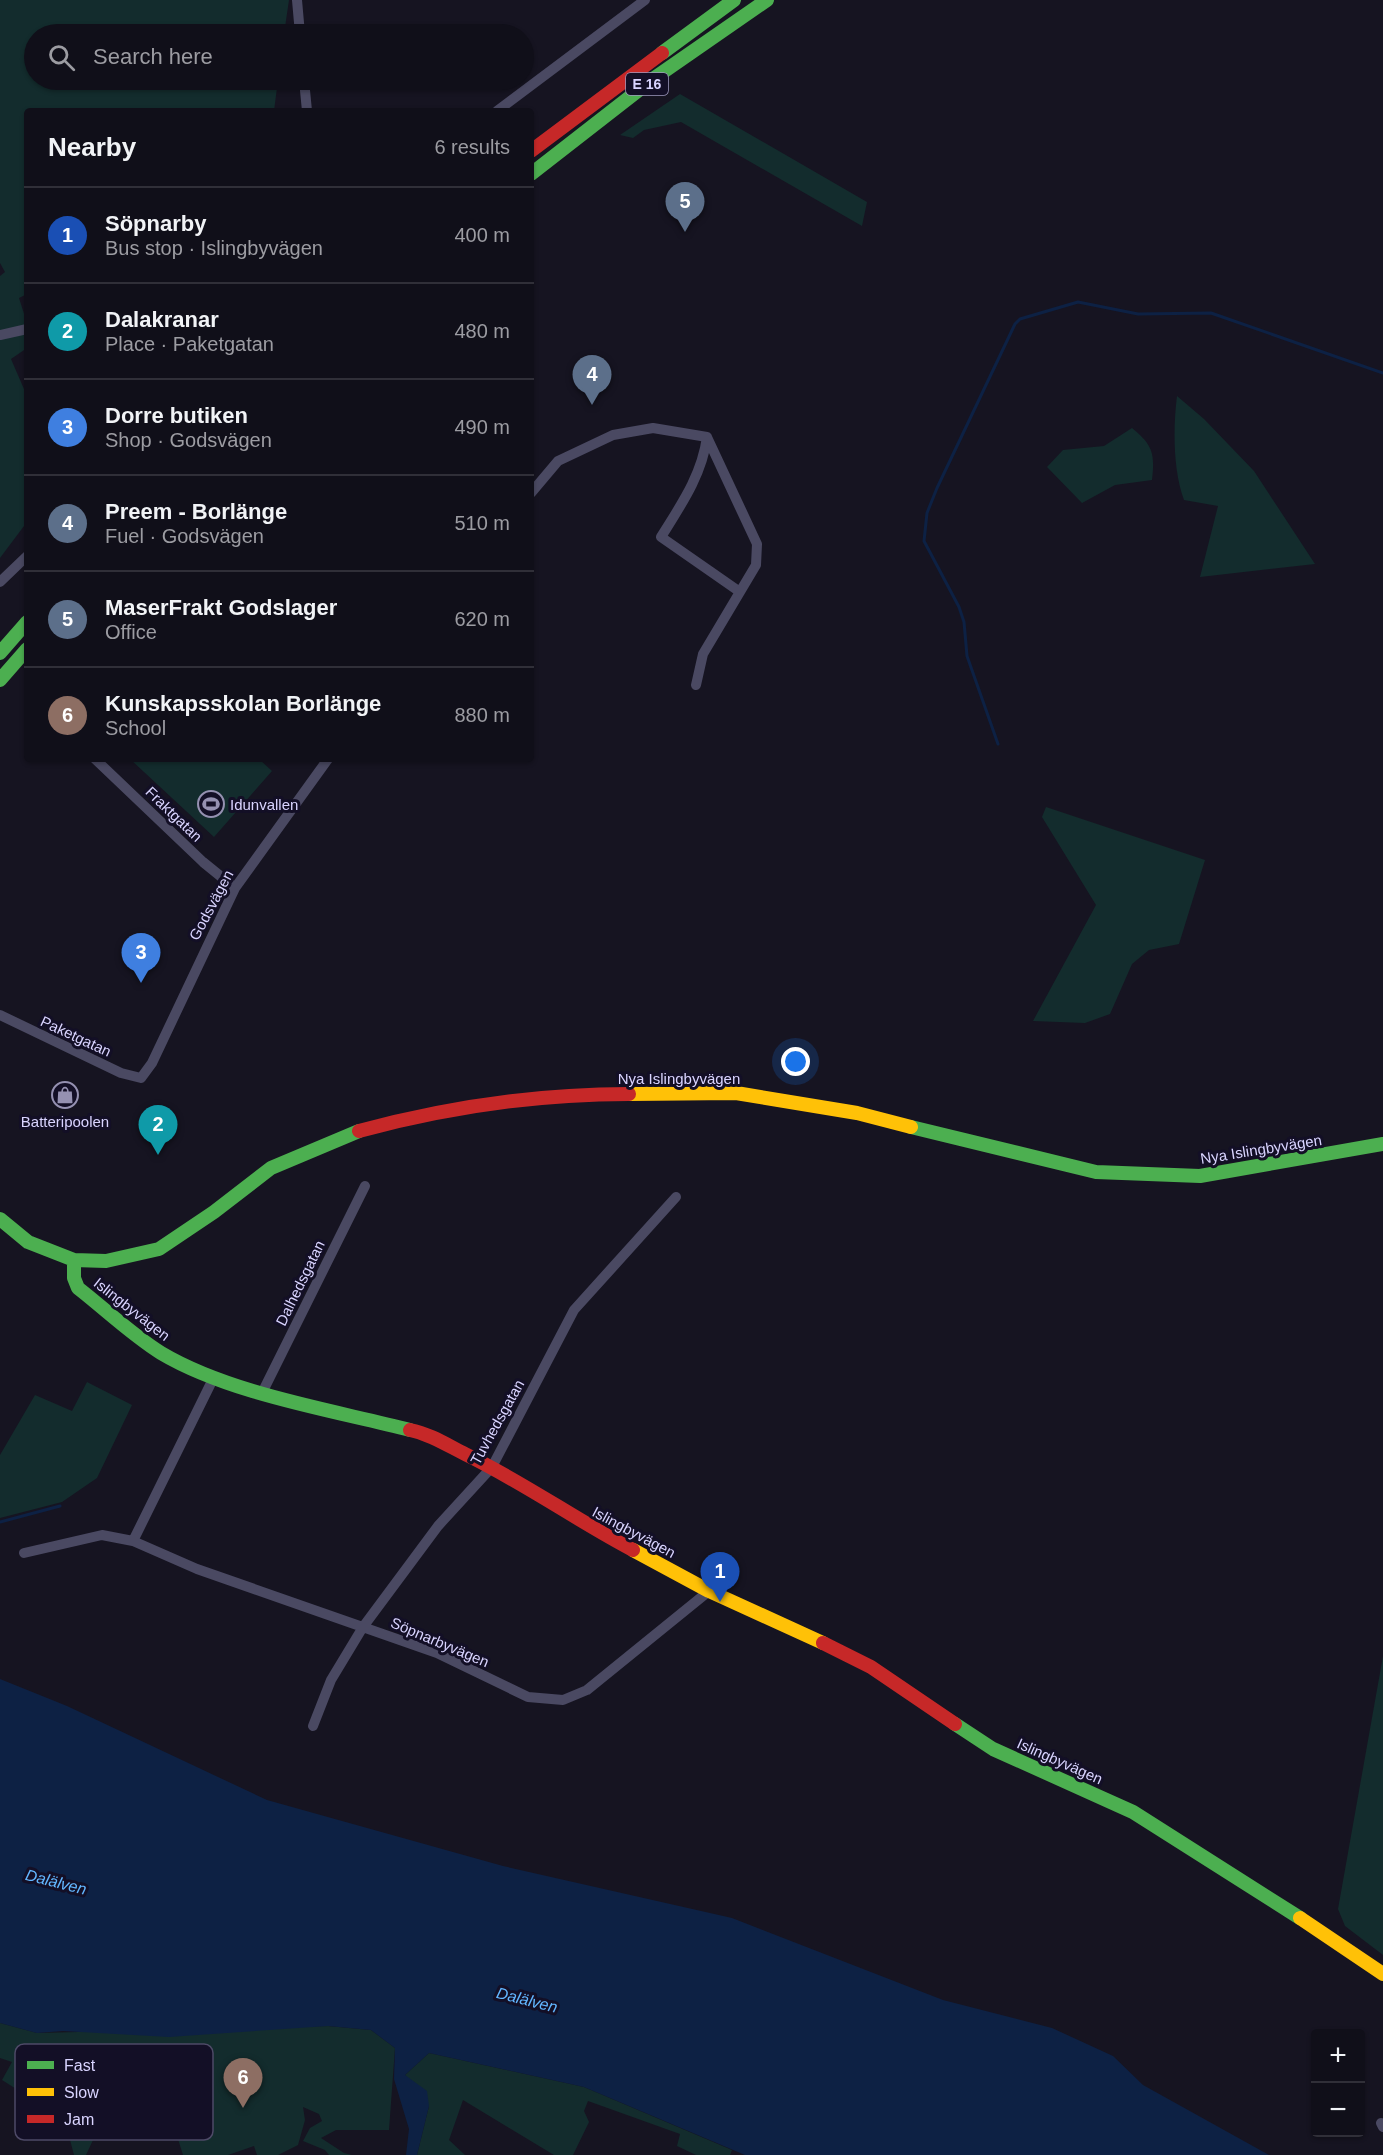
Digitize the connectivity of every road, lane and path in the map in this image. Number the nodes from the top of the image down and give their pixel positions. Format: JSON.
{"nodes":[{"id":1,"x":297,"y":0,"type":"edge"},
{"id":2,"x":645,"y":0,"type":"edge"},
{"id":3,"x":734,"y":0,"type":"edge"},
{"id":4,"x":767,"y":0,"type":"edge"},
{"id":5,"x":299,"y":24,"type":"edge"},
{"id":6,"x":534,"y":83,"type":"edge"},
{"id":7,"x":305,"y":90,"type":"edge"},
{"id":8,"x":525,"y":90,"type":"edge"},
{"id":9,"x":307,"y":108,"type":"edge"},
{"id":10,"x":501,"y":108,"type":"edge"},
{"id":11,"x":534,"y":149,"type":"edge"},
{"id":12,"x":534,"y":172,"type":"edge"},
{"id":13,"x":24,"y":330,"type":"edge"},
{"id":14,"x":0,"y":334,"type":"edge"},
{"id":15,"x":707,"y":436,"type":"junction"},
{"id":16,"x":534,"y":489,"type":"edge"},
{"id":17,"x":24,"y":559,"type":"edge"},
{"id":18,"x":0,"y":582,"type":"edge"},
{"id":19,"x":740,"y":592,"type":"junction"},
{"id":20,"x":24,"y":623,"type":"edge"},
{"id":21,"x":24,"y":624,"type":"edge"},
{"id":22,"x":0,"y":643,"type":"edge"},
{"id":23,"x":0,"y":652,"type":"edge"},
{"id":24,"x":24,"y":652,"type":"edge"},
{"id":25,"x":0,"y":680,"type":"edge"},
{"id":26,"x":696,"y":685,"type":"dead end"},
{"id":27,"x":98,"y":762,"type":"edge"},
{"id":28,"x":326,"y":762,"type":"edge"},
{"id":29,"x":235,"y":888,"type":"junction"},
{"id":30,"x":0,"y":1015,"type":"edge"},
{"id":31,"x":141,"y":1078,"type":"joint"},
{"id":32,"x":1383,"y":1144,"type":"edge"},
{"id":33,"x":364,"y":1186,"type":"dead end"},
{"id":34,"x":676,"y":1197,"type":"dead end"},
{"id":35,"x":0,"y":1220,"type":"edge"},
{"id":36,"x":74,"y":1260,"type":"junction"},
{"id":37,"x":214,"y":1377,"type":"junction"},
{"id":38,"x":262,"y":1393,"type":"junction"},
{"id":39,"x":492,"y":1467,"type":"junction"},
{"id":40,"x":134,"y":1541,"type":"junction"},
{"id":41,"x":24,"y":1553,"type":"dead end"},
{"id":42,"x":709,"y":1591,"type":"junction"},
{"id":43,"x":363,"y":1627,"type":"junction"},
{"id":44,"x":313,"y":1726,"type":"dead end"},
{"id":45,"x":1383,"y":1974,"type":"edge"}],
"edges":[{"from":1,"to":5,"type":"street"},
{"from":2,"to":6,"type":"street"},
{"from":3,"to":11,"type":"main road","number":"E 16"},
{"from":4,"to":12,"type":"main road","number":"E 16"},
{"from":7,"to":9,"type":"street"},
{"from":8,"to":10,"type":"street"},
{"from":13,"to":14,"type":"street"},
{"from":15,"to":16,"type":"street"},
{"from":15,"to":19,"type":"street"},
{"from":15,"to":19,"type":"street"},
{"from":17,"to":18,"type":"street"},
{"from":19,"to":26,"type":"street"},
{"from":20,"to":22,"type":"main road"},
{"from":21,"to":23,"type":"main road"},
{"from":24,"to":25,"type":"main road"},
{"from":27,"to":29,"type":"street","name":"Fraktgatan"},
{"from":28,"to":29,"type":"street","name":"Godsvägen"},
{"from":29,"to":31,"type":"street","name":"Godsvägen"},
{"from":30,"to":31,"type":"street","name":"Paketgatan"},
{"from":32,"to":36,"type":"main road","name":"Nya Islingbyvägen"},
{"from":33,"to":38,"type":"street","name":"Dalhedsgatan"},
{"from":34,"to":39,"type":"street","name":"Tuvhedsgatan"},
{"from":35,"to":36,"type":"main road"},
{"from":36,"to":37,"type":"main road","name":"Islingbyvägen"},
{"from":37,"to":38,"type":"main road","name":"Islingbyvägen"},
{"from":37,"to":40,"type":"street"},
{"from":38,"to":39,"type":"main road","name":"Islingbyvägen"},
{"from":39,"to":42,"type":"main road","name":"Islingbyvägen"},
{"from":39,"to":43,"type":"street","name":"Tuvhedsgatan"},
{"from":40,"to":41,"type":"street","name":"Söpnarbyvägen"},
{"from":40,"to":43,"type":"street","name":"Söpnarbyvägen"},
{"from":42,"to":43,"type":"street","name":"Söpnarbyvägen"},
{"from":42,"to":45,"type":"main road","name":"Islingbyvägen"},
{"from":43,"to":44,"type":"street","name":"Tuvhedsgatan"}]}
